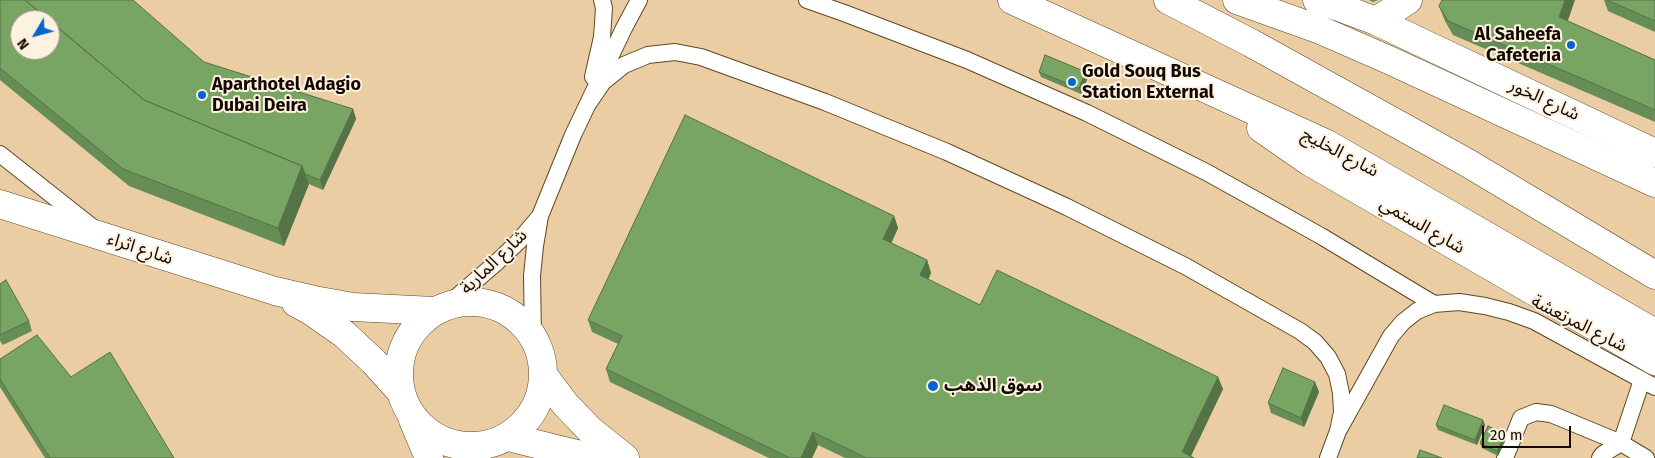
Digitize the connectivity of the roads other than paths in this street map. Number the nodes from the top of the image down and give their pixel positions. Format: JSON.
{"nodes":[{"id":1,"x":602,"y":0,"type":"edge"},
{"id":2,"x":640,"y":0,"type":"edge"},
{"id":3,"x":807,"y":0,"type":"edge"},
{"id":4,"x":1012,"y":0,"type":"edge"},
{"id":5,"x":1168,"y":0,"type":"edge"},
{"id":6,"x":1236,"y":0,"type":"edge"},
{"id":7,"x":1408,"y":0,"type":"edge"},
{"id":8,"x":1325,"y":2,"type":"edge"},
{"id":9,"x":1376,"y":21,"type":"junction"},
{"id":10,"x":1194,"y":82,"type":"junction"},
{"id":11,"x":588,"y":104,"type":"junction"},
{"id":12,"x":1655,"y":153,"type":"edge"},
{"id":13,"x":0,"y":154,"type":"edge"},
{"id":14,"x":1655,"y":184,"type":"edge"},
{"id":15,"x":2,"y":206,"type":"edge"},
{"id":16,"x":540,"y":216,"type":"junction"},
{"id":17,"x":104,"y":237,"type":"junction"},
{"id":18,"x":1655,"y":275,"type":"edge"},
{"id":19,"x":275,"y":292,"type":"junction"},
{"id":20,"x":1434,"y":304,"type":"junction"},
{"id":21,"x":440,"y":308,"type":"junction"},
{"id":22,"x":1655,"y":333,"type":"edge"},
{"id":23,"x":533,"y":337,"type":"junction"},
{"id":24,"x":544,"y":376,"type":"junction"},
{"id":25,"x":1651,"y":376,"type":"edge"},
{"id":26,"x":406,"y":403,"type":"junction"},
{"id":27,"x":1338,"y":431,"type":"junction"},
{"id":28,"x":1621,"y":443,"type":"junction"},
{"id":29,"x":501,"y":445,"type":"edge"},
{"id":30,"x":429,"y":458,"type":"edge"},
{"id":31,"x":593,"y":458,"type":"edge"},
{"id":32,"x":624,"y":458,"type":"edge"},
{"id":33,"x":1328,"y":458,"type":"edge"},
{"id":34,"x":1505,"y":458,"type":"edge"},
{"id":35,"x":1600,"y":458,"type":"edge"},
{"id":36,"x":1646,"y":458,"type":"edge"}],
"edges":[{"from":1,"to":11,"type":"lane"},
{"from":2,"to":11,"type":"lane"},
{"from":3,"to":20,"type":"lane"},
{"from":4,"to":10,"type":"main road","name":"شارع الخليج"},
{"from":5,"to":18,"type":"main road"},
{"from":6,"to":14,"type":"main road"},
{"from":7,"to":9,"type":"main road"},
{"from":8,"to":9,"type":"main road","name":"شارع الخور"},
{"from":9,"to":12,"type":"main road","name":"شارع الخور"},
{"from":10,"to":22,"type":"main road","name":"شارع الخليج"},
{"from":10,"to":25,"type":"main road","name":"شارع الستمي"},
{"from":11,"to":16,"type":"lane","name":"شارع المارية"},
{"from":11,"to":27,"type":"lane"},
{"from":13,"to":17,"type":"lane"},
{"from":15,"to":17,"type":"main road","name":"شارع اثراء"},
{"from":16,"to":21,"type":"lane","name":"شارع المارية"},
{"from":16,"to":23,"type":"lane","name":"شارع المارية"},
{"from":17,"to":19,"type":"main road","name":"شارع اثراء"},
{"from":19,"to":21,"type":"main road","name":"شارع اثراء"},
{"from":19,"to":26,"type":"main road","name":"شارع اثراء"},
{"from":20,"to":25,"type":"lane","name":"شارع المرتعشة"},
{"from":20,"to":27,"type":"lane","name":"شارع المرتعشة"},
{"from":21,"to":23,"type":"main road"},
{"from":21,"to":26,"type":"main road"},
{"from":23,"to":24,"type":"main road"},
{"from":24,"to":29,"type":"main road"},
{"from":24,"to":32,"type":"main road"},
{"from":25,"to":28,"type":"lane"},
{"from":26,"to":29,"type":"main road"},
{"from":26,"to":30,"type":"main road"},
{"from":27,"to":33,"type":"lane","name":"شارع المرتعشة"},
{"from":28,"to":34,"type":"lane"},
{"from":28,"to":35,"type":"lane"},
{"from":28,"to":36,"type":"lane"},
{"from":29,"to":31,"type":"main road"}]}
